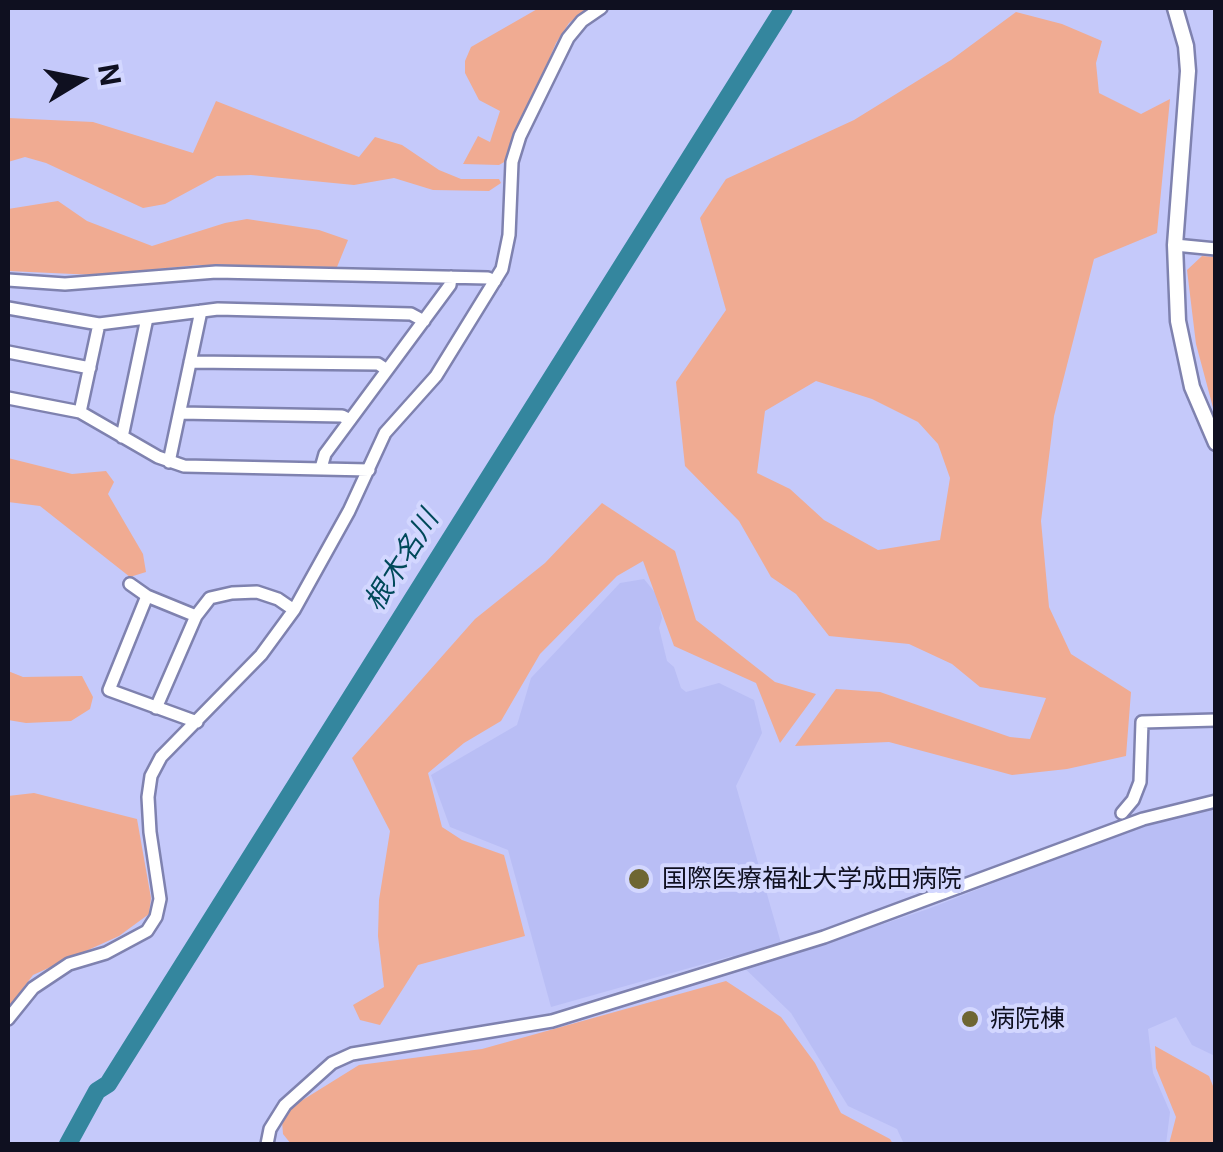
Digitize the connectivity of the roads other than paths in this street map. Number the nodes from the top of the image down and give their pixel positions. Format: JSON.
{"nodes":[{"id":1,"x":601,"y":8,"type":"edge"},
{"id":2,"x":1175,"y":8,"type":"edge"},
{"id":3,"x":1175,"y":245,"type":"junction"},
{"id":4,"x":1216,"y":248,"type":"edge"},
{"id":5,"x":451,"y":277,"type":"junction"},
{"id":6,"x":8,"y":280,"type":"edge"},
{"id":7,"x":495,"y":280,"type":"junction"},
{"id":8,"x":8,"y":308,"type":"edge"},
{"id":9,"x":201,"y":311,"type":"junction"},
{"id":10,"x":147,"y":318,"type":"junction"},
{"id":11,"x":424,"y":321,"type":"junction"},
{"id":12,"x":98,"y":324,"type":"junction"},
{"id":13,"x":8,"y":352,"type":"edge"},
{"id":14,"x":190,"y":362,"type":"junction"},
{"id":15,"x":90,"y":368,"type":"junction"},
{"id":16,"x":387,"y":370,"type":"junction"},
{"id":17,"x":8,"y":398,"type":"edge"},
{"id":18,"x":80,"y":412,"type":"junction"},
{"id":19,"x":180,"y":413,"type":"junction"},
{"id":20,"x":350,"y":420,"type":"junction"},
{"id":21,"x":122,"y":437,"type":"junction"},
{"id":22,"x":1216,"y":444,"type":"edge"},
{"id":23,"x":170,"y":462,"type":"junction"},
{"id":24,"x":321,"y":468,"type":"junction"},
{"id":25,"x":369,"y":470,"type":"junction"},
{"id":26,"x":130,"y":584,"type":"dead end"},
{"id":27,"x":147,"y":596,"type":"junction"},
{"id":28,"x":294,"y":610,"type":"junction"},
{"id":29,"x":196,"y":616,"type":"junction"},
{"id":30,"x":156,"y":708,"type":"junction"},
{"id":31,"x":1216,"y":720,"type":"edge"},
{"id":32,"x":196,"y":722,"type":"junction"},
{"id":33,"x":1216,"y":801,"type":"edge"},
{"id":34,"x":1122,"y":813,"type":"dead end"},
{"id":35,"x":8,"y":1019,"type":"edge"},
{"id":36,"x":268,"y":1144,"type":"edge"}],
"edges":[{"from":1,"to":7,"type":"street"},
{"from":2,"to":3,"type":"street"},
{"from":3,"to":4,"type":"street"},
{"from":3,"to":22,"type":"street"},
{"from":5,"to":6,"type":"street"},
{"from":5,"to":7,"type":"street"},
{"from":5,"to":11,"type":"street"},
{"from":7,"to":25,"type":"street"},
{"from":8,"to":12,"type":"street"},
{"from":9,"to":10,"type":"street"},
{"from":9,"to":11,"type":"street"},
{"from":9,"to":14,"type":"street"},
{"from":10,"to":12,"type":"street"},
{"from":10,"to":21,"type":"street"},
{"from":11,"to":16,"type":"street"},
{"from":12,"to":15,"type":"street"},
{"from":13,"to":15,"type":"street"},
{"from":14,"to":16,"type":"street"},
{"from":14,"to":19,"type":"street"},
{"from":15,"to":18,"type":"street"},
{"from":16,"to":20,"type":"street"},
{"from":17,"to":18,"type":"street"},
{"from":18,"to":21,"type":"street"},
{"from":19,"to":20,"type":"street"},
{"from":19,"to":23,"type":"street"},
{"from":20,"to":24,"type":"street"},
{"from":21,"to":23,"type":"street"},
{"from":23,"to":24,"type":"street"},
{"from":24,"to":25,"type":"street"},
{"from":25,"to":28,"type":"street"},
{"from":26,"to":27,"type":"street"},
{"from":27,"to":29,"type":"street"},
{"from":27,"to":30,"type":"street"},
{"from":28,"to":29,"type":"street"},
{"from":28,"to":32,"type":"street"},
{"from":29,"to":30,"type":"street"},
{"from":30,"to":32,"type":"street"},
{"from":31,"to":34,"type":"street"},
{"from":32,"to":35,"type":"street"},
{"from":33,"to":36,"type":"street"}]}
